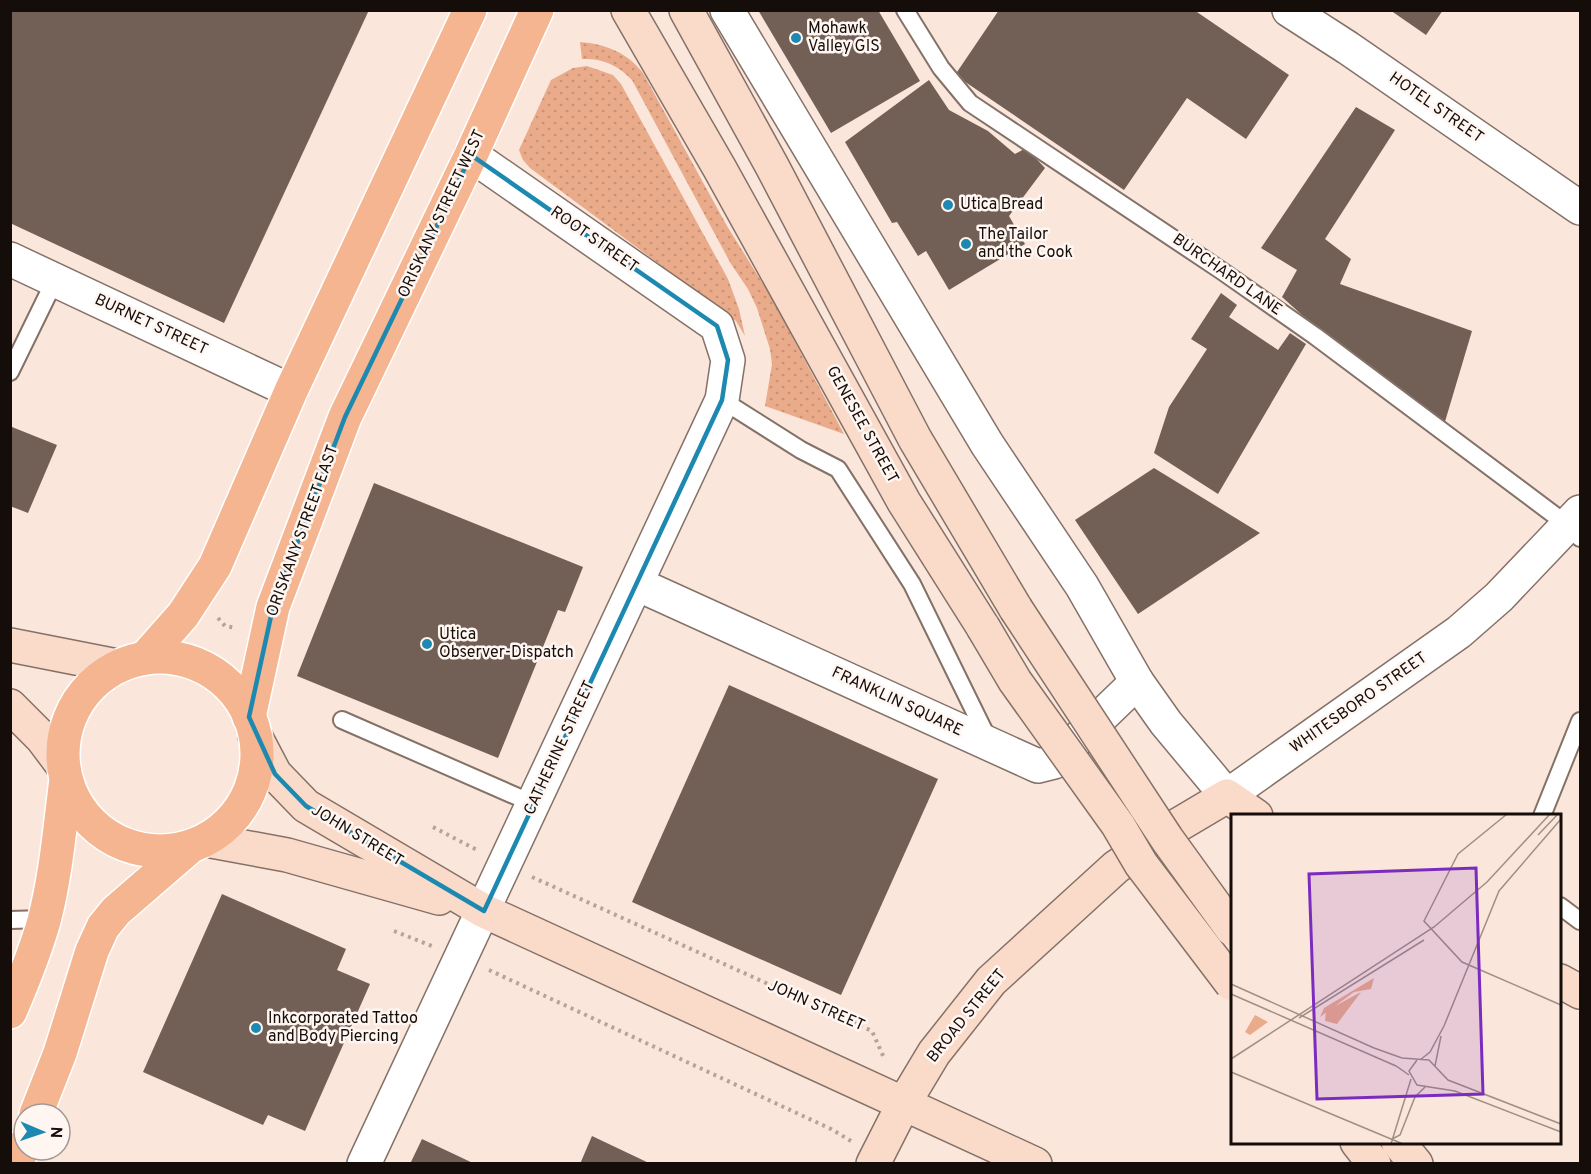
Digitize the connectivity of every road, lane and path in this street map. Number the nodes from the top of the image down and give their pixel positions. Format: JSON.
{"nodes":[{"id":1,"x":470,"y":10,"type":"edge"},
{"id":2,"x":537,"y":10,"type":"edge"},
{"id":3,"x":628,"y":10,"type":"edge"},
{"id":4,"x":686,"y":10,"type":"edge"},
{"id":5,"x":727,"y":10,"type":"edge"},
{"id":6,"x":905,"y":10,"type":"edge"},
{"id":7,"x":1289,"y":10,"type":"edge"},
{"id":8,"x":471,"y":155,"type":"junction"},
{"id":9,"x":1581,"y":208,"type":"edge"},
{"id":10,"x":10,"y":259,"type":"edge"},
{"id":11,"x":55,"y":280,"type":"junction"},
{"id":12,"x":717,"y":326,"type":"joint"},
{"id":13,"x":10,"y":372,"type":"edge"},
{"id":14,"x":291,"y":391,"type":"junction"},
{"id":15,"x":722,"y":400,"type":"junction"},
{"id":16,"x":345,"y":417,"type":"joint"},
{"id":17,"x":1577,"y":525,"type":"edge"},
{"id":18,"x":637,"y":584,"type":"junction"},
{"id":19,"x":215,"y":615,"type":"dead end"},
{"id":20,"x":244,"y":630,"type":"dead end"},
{"id":21,"x":10,"y":645,"type":"edge"},
{"id":22,"x":131,"y":662,"type":"junction"},
{"id":23,"x":1137,"y":682,"type":"junction"},
{"id":24,"x":10,"y":706,"type":"edge"},
{"id":25,"x":342,"y":720,"type":"dead end"},
{"id":26,"x":1581,"y":721,"type":"edge"},
{"id":27,"x":252,"y":726,"type":"junction"},
{"id":28,"x":991,"y":745,"type":"junction"},
{"id":29,"x":64,"y":772,"type":"junction"},
{"id":30,"x":1227,"y":796,"type":"junction"},
{"id":31,"x":534,"y":804,"type":"junction"},
{"id":32,"x":1253,"y":814,"type":"edge"},
{"id":33,"x":1543,"y":814,"type":"edge"},
{"id":34,"x":433,"y":827,"type":"dead end"},
{"id":35,"x":198,"y":843,"type":"junction"},
{"id":36,"x":506,"y":865,"type":"junction"},
{"id":37,"x":1116,"y":867,"type":"joint"},
{"id":38,"x":1561,"y":907,"type":"edge"},
{"id":39,"x":484,"y":911,"type":"junction"},
{"id":40,"x":44,"y":919,"type":"junction"},
{"id":41,"x":10,"y":920,"type":"edge"},
{"id":42,"x":1581,"y":921,"type":"edge"},
{"id":43,"x":1231,"y":926,"type":"edge"},
{"id":44,"x":394,"y":931,"type":"dead end"},
{"id":45,"x":462,"y":958,"type":"junction"},
{"id":46,"x":18,"y":971,"type":"edge"},
{"id":47,"x":1231,"y":981,"type":"edge"},
{"id":48,"x":1561,"y":982,"type":"edge"},
{"id":49,"x":1581,"y":992,"type":"edge"},
{"id":50,"x":10,"y":1012,"type":"edge"},
{"id":51,"x":41,"y":1102,"type":"edge"},
{"id":52,"x":904,"y":1103,"type":"junction"},
{"id":53,"x":1358,"y":1144,"type":"edge"},
{"id":54,"x":1399,"y":1144,"type":"edge"},
{"id":55,"x":875,"y":1161,"type":"edge"},
{"id":56,"x":364,"y":1164,"type":"edge"},
{"id":57,"x":1035,"y":1164,"type":"edge"},
{"id":58,"x":1374,"y":1164,"type":"edge"},
{"id":59,"x":1416,"y":1164,"type":"edge"}],
"edges":[{"from":1,"to":14,"type":"main road"},
{"from":2,"to":8,"type":"main road","name":"ORISKANY STREET WEST"},
{"from":3,"to":47,"type":"main road","name":"GENESEE STREET","bridge":true},
{"from":4,"to":43,"type":"main road","bridge":true},
{"from":5,"to":23,"type":"street"},
{"from":6,"to":17,"type":"lane","name":"BURCHARD LANE"},
{"from":7,"to":9,"type":"street","name":"HOTEL STREET"},
{"from":8,"to":12,"type":"street","name":"ROOT STREET"},
{"from":8,"to":16,"type":"main road","name":"ORISKANY STREET WEST"},
{"from":10,"to":11,"type":"street","name":"BURNET STREET"},
{"from":11,"to":13,"type":"lane"},
{"from":11,"to":14,"type":"street","name":"BURNET STREET"},
{"from":12,"to":15,"type":"street","name":"CATHERINE STREET"},
{"from":14,"to":22,"type":"main road"},
{"from":15,"to":18,"type":"street","name":"CATHERINE STREET"},
{"from":15,"to":28,"type":"lane"},
{"from":16,"to":27,"type":"main road","name":"ORISKANY STREET EAST"},
{"from":17,"to":30,"type":"street","name":"WHITESBORO STREET"},
{"from":18,"to":28,"type":"street","name":"FRANKLIN SQUARE"},
{"from":18,"to":31,"type":"street","name":"CATHERINE STREET"},
{"from":19,"to":20,"type":"path"},
{"from":21,"to":22,"type":"main road"},
{"from":22,"to":27,"type":"main road"},
{"from":22,"to":29,"type":"main road"},
{"from":23,"to":28,"type":"street","name":"FRANKLIN SQUARE"},
{"from":23,"to":30,"type":"street"},
{"from":24,"to":29,"type":"main road"},
{"from":25,"to":31,"type":"lane"},
{"from":26,"to":33,"type":"lane"},
{"from":27,"to":35,"type":"main road"},
{"from":27,"to":39,"type":"main road","name":"JOHN STREET"},
{"from":29,"to":35,"type":"main road"},
{"from":29,"to":40,"type":"main road"},
{"from":30,"to":32,"type":"main road"},
{"from":30,"to":37,"type":"main road","name":"WHITESBORO STREET"},
{"from":31,"to":36,"type":"street","name":"CATHERINE STREET"},
{"from":34,"to":36,"type":"path","name":"JOHN STREET"},
{"from":35,"to":39,"type":"main road","name":"JOHN STREET"},
{"from":35,"to":51,"type":"main road"},
{"from":36,"to":39,"type":"street","name":"CATHERINE STREET"},
{"from":36,"to":52,"type":"path","name":"JOHN STREET"},
{"from":37,"to":52,"type":"main road","name":"BROAD STREET"},
{"from":38,"to":42,"type":"lane"},
{"from":39,"to":45,"type":"street","name":"CATHERINE STREET"},
{"from":39,"to":52,"type":"main road","name":"JOHN STREET"},
{"from":40,"to":41,"type":"lane"},
{"from":40,"to":46,"type":"main road"},
{"from":44,"to":45,"type":"path"},
{"from":45,"to":55,"type":"path"},
{"from":45,"to":56,"type":"street","name":"CATHERINE STREET"},
{"from":46,"to":50,"type":"main road"},
{"from":48,"to":49,"type":"main road"},
{"from":52,"to":55,"type":"main road","name":"BROAD STREET"},
{"from":52,"to":57,"type":"main road"},
{"from":53,"to":58,"type":"main road"},
{"from":54,"to":59,"type":"main road"}]}
